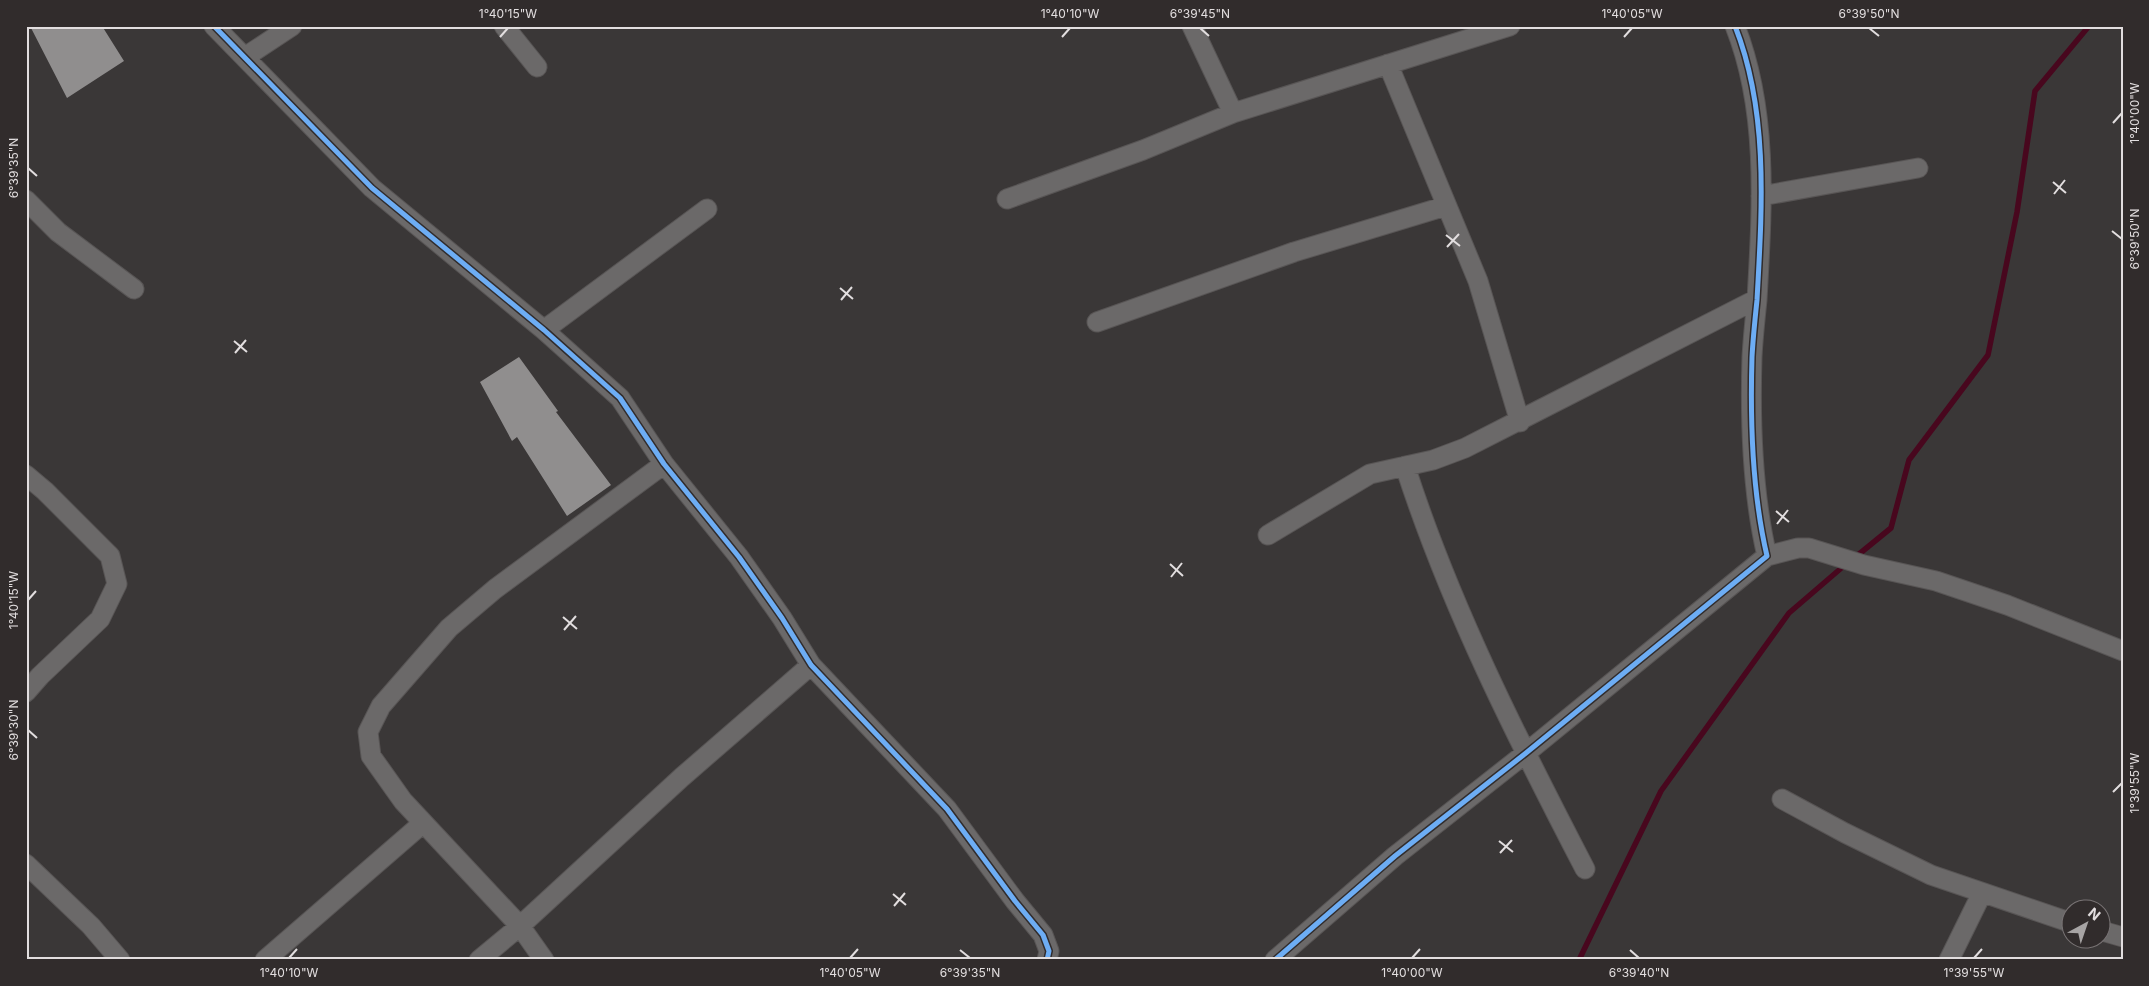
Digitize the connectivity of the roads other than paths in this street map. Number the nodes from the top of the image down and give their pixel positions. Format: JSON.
{"nodes":[{"id":1,"x":214,"y":26,"type":"edge"},
{"id":2,"x":292,"y":26,"type":"edge"},
{"id":3,"x":504,"y":26,"type":"edge"},
{"id":4,"x":1192,"y":26,"type":"edge"},
{"id":5,"x":1736,"y":26,"type":"edge"},
{"id":6,"x":1506,"y":27,"type":"edge"},
{"id":7,"x":245,"y":57,"type":"junction"},
{"id":8,"x":1388,"y":64,"type":"junction"},
{"id":9,"x":537,"y":67,"type":"dead end"},
{"id":10,"x":1232,"y":113,"type":"junction"},
{"id":11,"x":1918,"y":168,"type":"dead end"},
{"id":12,"x":1761,"y":196,"type":"junction"},
{"id":13,"x":1007,"y":199,"type":"dead end"},
{"id":14,"x":26,"y":200,"type":"edge"},
{"id":15,"x":1446,"y":206,"type":"junction"},
{"id":16,"x":707,"y":209,"type":"dead end"},
{"id":17,"x":134,"y":289,"type":"dead end"},
{"id":18,"x":1757,"y":299,"type":"junction"},
{"id":19,"x":1096,"y":322,"type":"dead end"},
{"id":20,"x":544,"y":330,"type":"junction"},
{"id":21,"x":1520,"y":422,"type":"junction"},
{"id":22,"x":664,"y":464,"type":"junction"},
{"id":23,"x":1405,"y":466,"type":"junction"},
{"id":24,"x":26,"y":475,"type":"edge"},
{"id":25,"x":1268,"y":536,"type":"dead end"},
{"id":26,"x":1767,"y":556,"type":"junction"},
{"id":27,"x":2123,"y":651,"type":"edge"},
{"id":28,"x":811,"y":665,"type":"junction"},
{"id":29,"x":26,"y":692,"type":"edge"},
{"id":30,"x":1526,"y":753,"type":"junction"},
{"id":31,"x":1782,"y":799,"type":"dead end"},
{"id":32,"x":423,"y":823,"type":"junction"},
{"id":33,"x":26,"y":864,"type":"edge"},
{"id":34,"x":1585,"y":869,"type":"dead end"},
{"id":35,"x":1982,"y":893,"type":"junction"},
{"id":36,"x":2062,"y":919,"type":"edge"},
{"id":37,"x":520,"y":926,"type":"junction"},
{"id":38,"x":120,"y":960,"type":"edge"},
{"id":39,"x":265,"y":960,"type":"edge"},
{"id":40,"x":479,"y":960,"type":"edge"},
{"id":41,"x":544,"y":960,"type":"edge"},
{"id":42,"x":1047,"y":960,"type":"edge"},
{"id":43,"x":1275,"y":960,"type":"edge"},
{"id":44,"x":1950,"y":960,"type":"edge"}],
"edges":[{"from":1,"to":7,"type":"street"},
{"from":2,"to":7,"type":"street"},
{"from":3,"to":9,"type":"street"},
{"from":4,"to":10,"type":"street"},
{"from":5,"to":12,"type":"street"},
{"from":6,"to":8,"type":"street"},
{"from":7,"to":20,"type":"street"},
{"from":8,"to":10,"type":"street"},
{"from":8,"to":15,"type":"street"},
{"from":10,"to":13,"type":"street"},
{"from":11,"to":12,"type":"street"},
{"from":12,"to":18,"type":"street"},
{"from":14,"to":17,"type":"street"},
{"from":15,"to":19,"type":"street"},
{"from":15,"to":21,"type":"street"},
{"from":16,"to":20,"type":"street"},
{"from":18,"to":21,"type":"street"},
{"from":18,"to":26,"type":"street"},
{"from":20,"to":22,"type":"street"},
{"from":21,"to":23,"type":"street"},
{"from":22,"to":28,"type":"street"},
{"from":22,"to":32,"type":"street"},
{"from":23,"to":25,"type":"street"},
{"from":23,"to":30,"type":"street"},
{"from":24,"to":29,"type":"street"},
{"from":26,"to":27,"type":"street"},
{"from":26,"to":30,"type":"street"},
{"from":28,"to":37,"type":"street"},
{"from":28,"to":42,"type":"street"},
{"from":30,"to":34,"type":"street"},
{"from":30,"to":43,"type":"street"},
{"from":31,"to":35,"type":"street"},
{"from":32,"to":37,"type":"street"},
{"from":32,"to":39,"type":"street"},
{"from":33,"to":38,"type":"street"},
{"from":35,"to":36,"type":"street"},
{"from":35,"to":44,"type":"street"},
{"from":37,"to":40,"type":"street"},
{"from":37,"to":41,"type":"street"}]}
